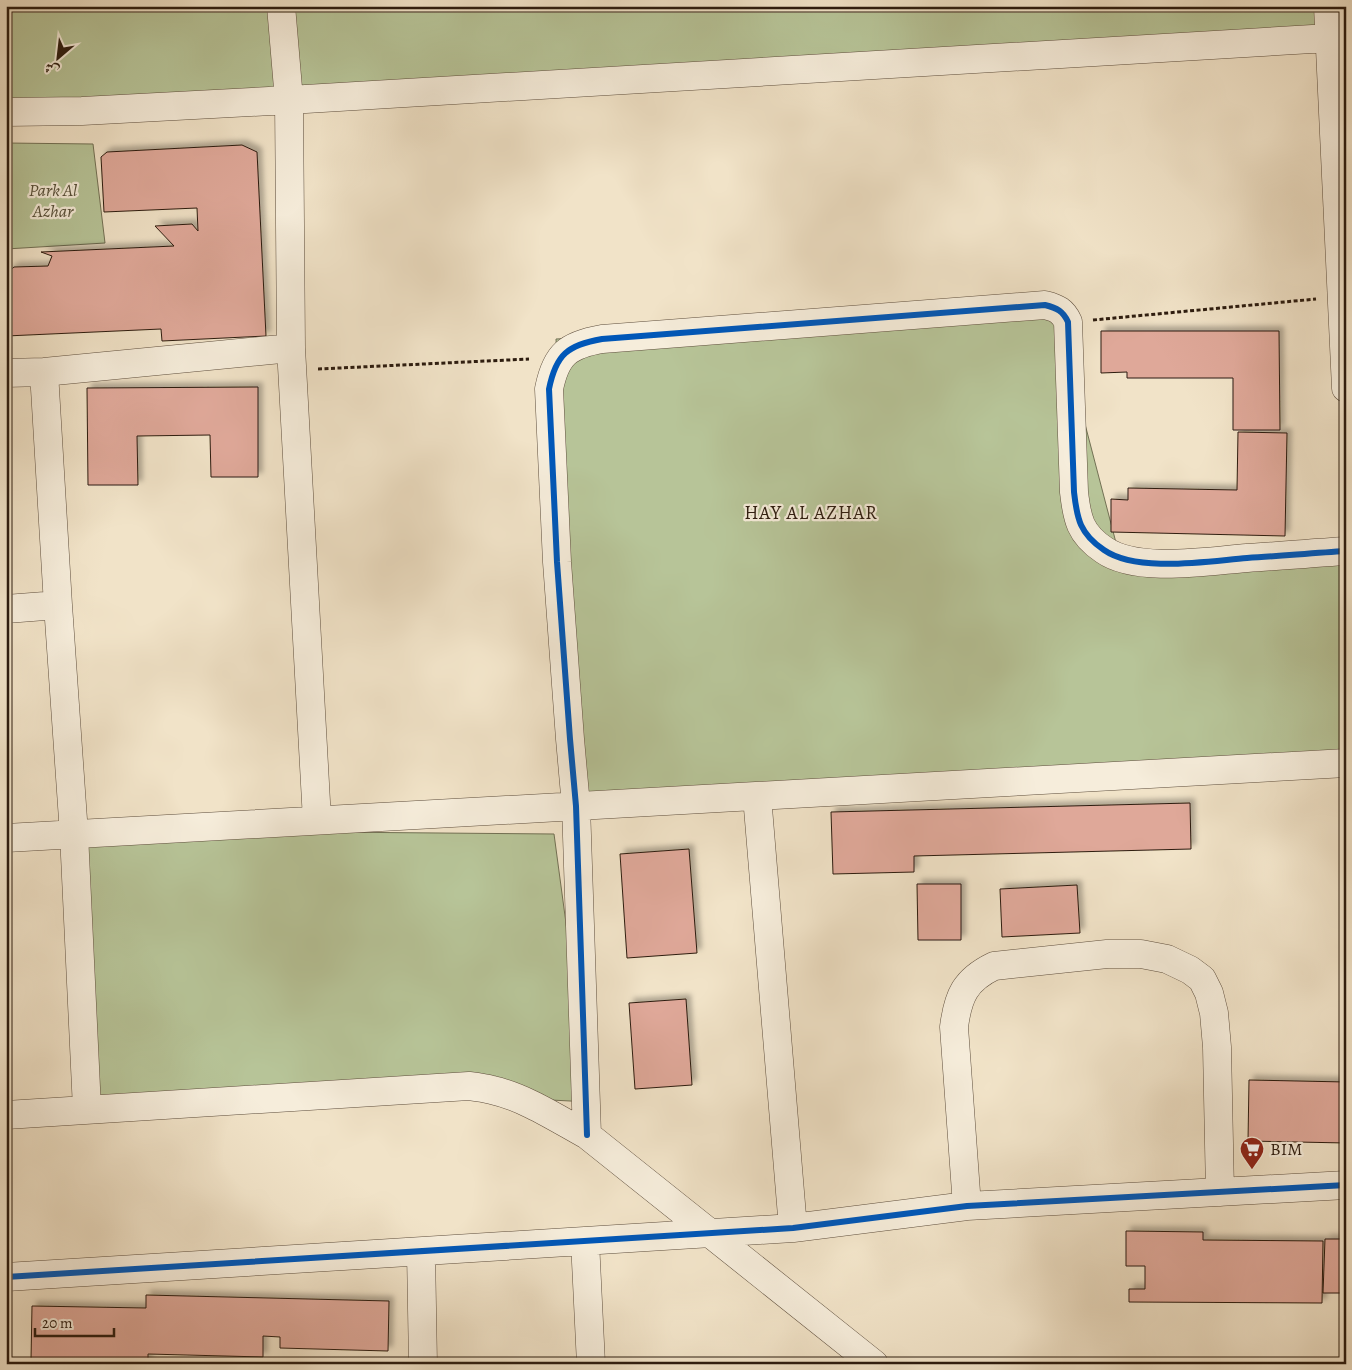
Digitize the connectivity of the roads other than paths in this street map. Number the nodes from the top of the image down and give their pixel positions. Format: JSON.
{"nodes":[{"id":1,"x":281,"y":6,"type":"edge"},
{"id":2,"x":1328,"y":6,"type":"edge"},
{"id":3,"x":1337,"y":38,"type":"edge"},
{"id":4,"x":289,"y":100,"type":"junction"},
{"id":5,"x":6,"y":112,"type":"edge"},
{"id":6,"x":291,"y":360,"type":"junction"},
{"id":7,"x":44,"y":372,"type":"junction"},
{"id":8,"x":6,"y":373,"type":"edge"},
{"id":9,"x":1346,"y":388,"type":"edge"},
{"id":10,"x":1346,"y":551,"type":"edge"},
{"id":11,"x":58,"y":605,"type":"junction"},
{"id":12,"x":6,"y":609,"type":"edge"},
{"id":13,"x":1346,"y":763,"type":"edge"},
{"id":14,"x":757,"y":796,"type":"junction"},
{"id":15,"x":576,"y":806,"type":"junction"},
{"id":16,"x":317,"y":820,"type":"junction"},
{"id":17,"x":74,"y":834,"type":"junction"},
{"id":18,"x":6,"y":838,"type":"edge"},
{"id":19,"x":87,"y":1109,"type":"junction"},
{"id":20,"x":6,"y":1114,"type":"edge"},
{"id":21,"x":587,"y":1135,"type":"junction"},
{"id":22,"x":1346,"y":1185,"type":"edge"},
{"id":23,"x":1220,"y":1192,"type":"junction"},
{"id":24,"x":967,"y":1206,"type":"junction"},
{"id":25,"x":793,"y":1228,"type":"junction"},
{"id":26,"x":709,"y":1233,"type":"junction"},
{"id":27,"x":585,"y":1241,"type":"junction"},
{"id":28,"x":421,"y":1252,"type":"junction"},
{"id":29,"x":6,"y":1277,"type":"edge"},
{"id":30,"x":423,"y":1364,"type":"edge"},
{"id":31,"x":591,"y":1364,"type":"edge"},
{"id":32,"x":874,"y":1364,"type":"edge"}],
"edges":[{"from":1,"to":4,"type":"street"},
{"from":2,"to":3,"type":"street"},
{"from":3,"to":4,"type":"street"},
{"from":3,"to":9,"type":"street"},
{"from":4,"to":5,"type":"street"},
{"from":4,"to":6,"type":"street"},
{"from":6,"to":7,"type":"street"},
{"from":6,"to":16,"type":"street"},
{"from":7,"to":8,"type":"street"},
{"from":7,"to":11,"type":"street"},
{"from":10,"to":15,"type":"street"},
{"from":11,"to":12,"type":"street"},
{"from":11,"to":17,"type":"street"},
{"from":13,"to":14,"type":"street"},
{"from":14,"to":15,"type":"street"},
{"from":14,"to":25,"type":"street"},
{"from":15,"to":16,"type":"street"},
{"from":15,"to":21,"type":"street"},
{"from":16,"to":17,"type":"street"},
{"from":17,"to":18,"type":"street"},
{"from":17,"to":19,"type":"street"},
{"from":19,"to":20,"type":"street"},
{"from":19,"to":21,"type":"street"},
{"from":21,"to":26,"type":"street"},
{"from":22,"to":23,"type":"street"},
{"from":23,"to":24,"type":"street"},
{"from":23,"to":24,"type":"street"},
{"from":24,"to":25,"type":"street"},
{"from":25,"to":26,"type":"street"},
{"from":26,"to":27,"type":"street"},
{"from":26,"to":32,"type":"street"},
{"from":27,"to":28,"type":"street"},
{"from":27,"to":31,"type":"street"},
{"from":28,"to":29,"type":"street"},
{"from":28,"to":30,"type":"street"}]}
